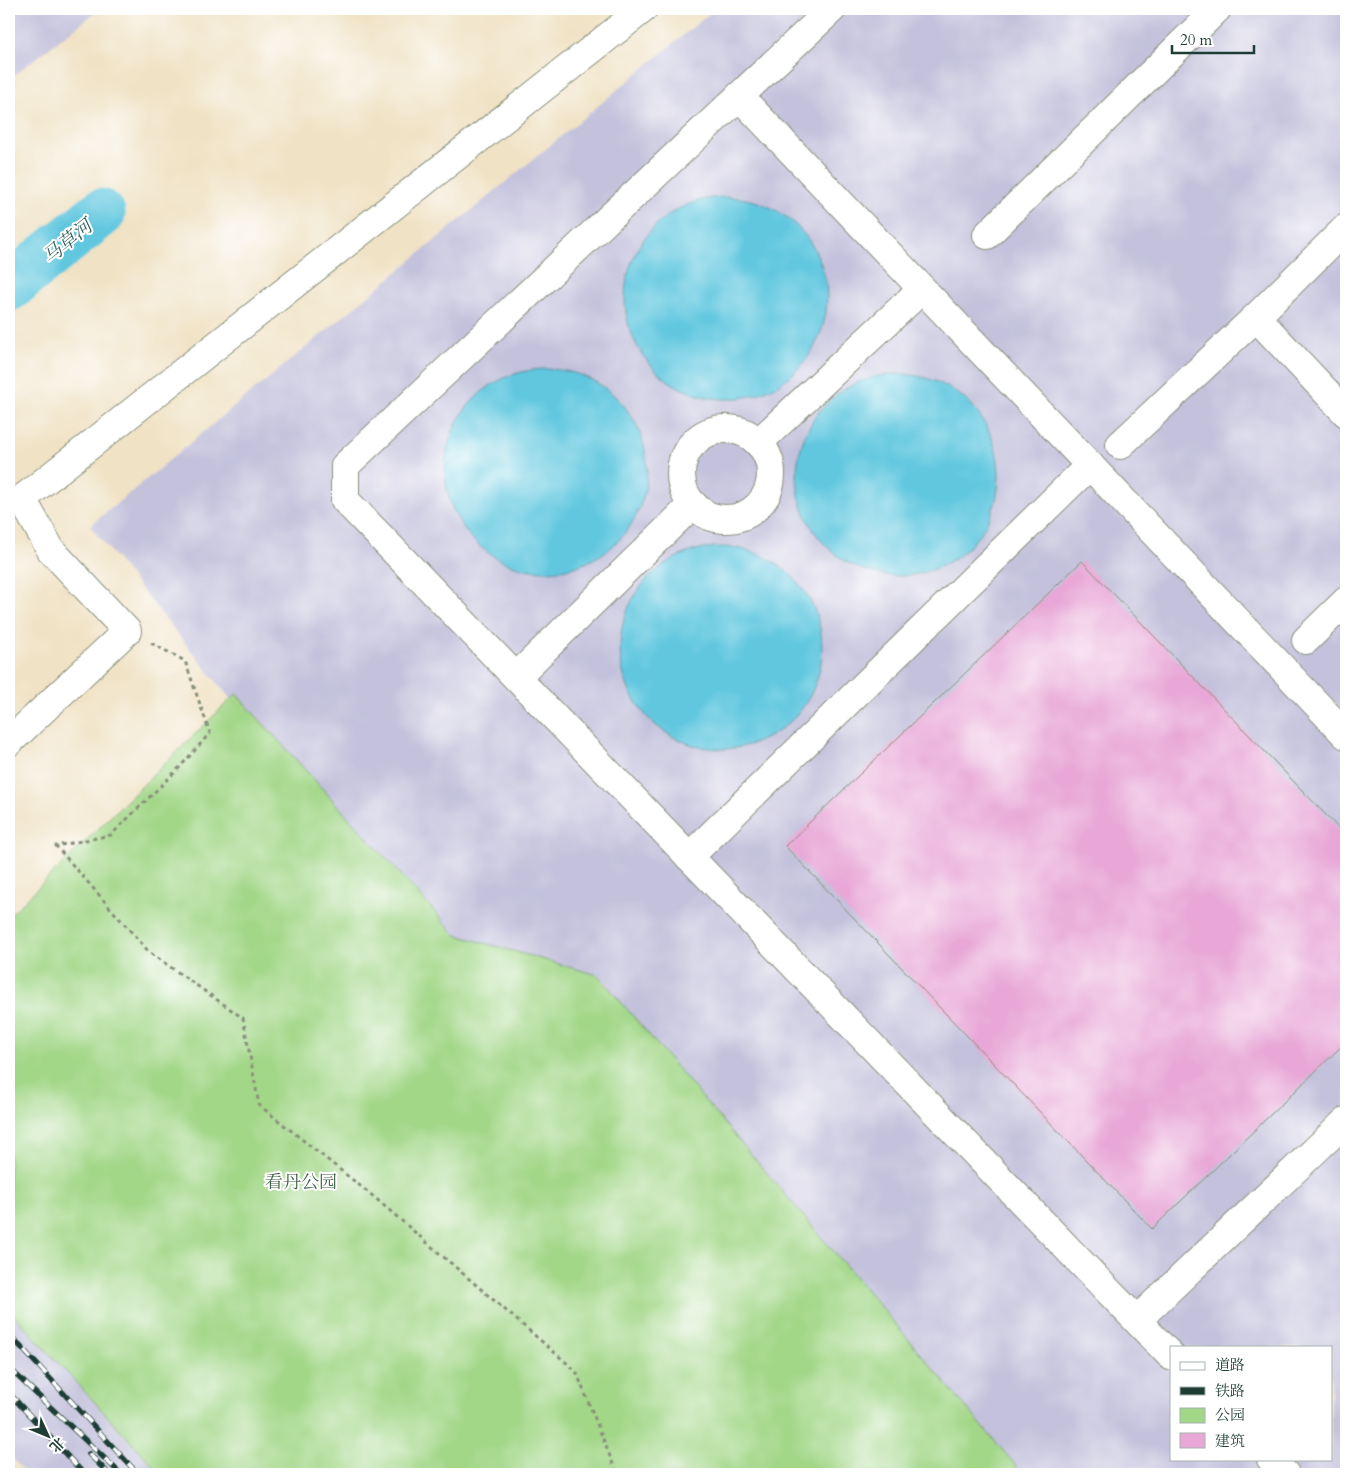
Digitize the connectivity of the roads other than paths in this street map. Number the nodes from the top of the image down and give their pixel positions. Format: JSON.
{"nodes":[{"id":1,"x":642,"y":9,"type":"edge"},
{"id":2,"x":832,"y":9,"type":"edge"},
{"id":3,"x":1217,"y":9,"type":"edge"},
{"id":4,"x":739,"y":96,"type":"junction"},
{"id":5,"x":1346,"y":228,"type":"edge"},
{"id":6,"x":987,"y":235,"type":"dead end"},
{"id":7,"x":922,"y":289,"type":"junction"},
{"id":8,"x":1256,"y":317,"type":"junction"},
{"id":9,"x":1346,"y":413,"type":"edge"},
{"id":10,"x":758,"y":443,"type":"junction"},
{"id":11,"x":1120,"y":445,"type":"dead end"},
{"id":12,"x":1090,"y":465,"type":"junction"},
{"id":13,"x":693,"y":504,"type":"junction"},
{"id":14,"x":1346,"y":601,"type":"edge"},
{"id":15,"x":1306,"y":640,"type":"dead end"},
{"id":16,"x":516,"y":677,"type":"junction"},
{"id":17,"x":1346,"y":735,"type":"edge"},
{"id":18,"x":9,"y":742,"type":"edge"},
{"id":19,"x":689,"y":857,"type":"junction"},
{"id":20,"x":1346,"y":1121,"type":"edge"},
{"id":21,"x":1137,"y":1320,"type":"junction"},
{"id":22,"x":1170,"y":1355,"type":"edge"},
{"id":23,"x":1272,"y":1460,"type":"edge"},
{"id":24,"x":1286,"y":1474,"type":"edge"}],
"edges":[{"from":1,"to":18,"type":"street"},
{"from":2,"to":4,"type":"street"},
{"from":3,"to":6,"type":"street"},
{"from":4,"to":7,"type":"street"},
{"from":4,"to":16,"type":"street"},
{"from":5,"to":8,"type":"street"},
{"from":7,"to":10,"type":"street"},
{"from":7,"to":12,"type":"street"},
{"from":8,"to":9,"type":"street"},
{"from":8,"to":11,"type":"street"},
{"from":10,"to":13,"type":"street"},
{"from":10,"to":13,"type":"street"},
{"from":12,"to":17,"type":"street"},
{"from":12,"to":19,"type":"street"},
{"from":13,"to":16,"type":"street"},
{"from":14,"to":15,"type":"street"},
{"from":16,"to":19,"type":"street"},
{"from":19,"to":21,"type":"street"},
{"from":20,"to":21,"type":"street"},
{"from":21,"to":22,"type":"street"},
{"from":23,"to":24,"type":"street"}]}
